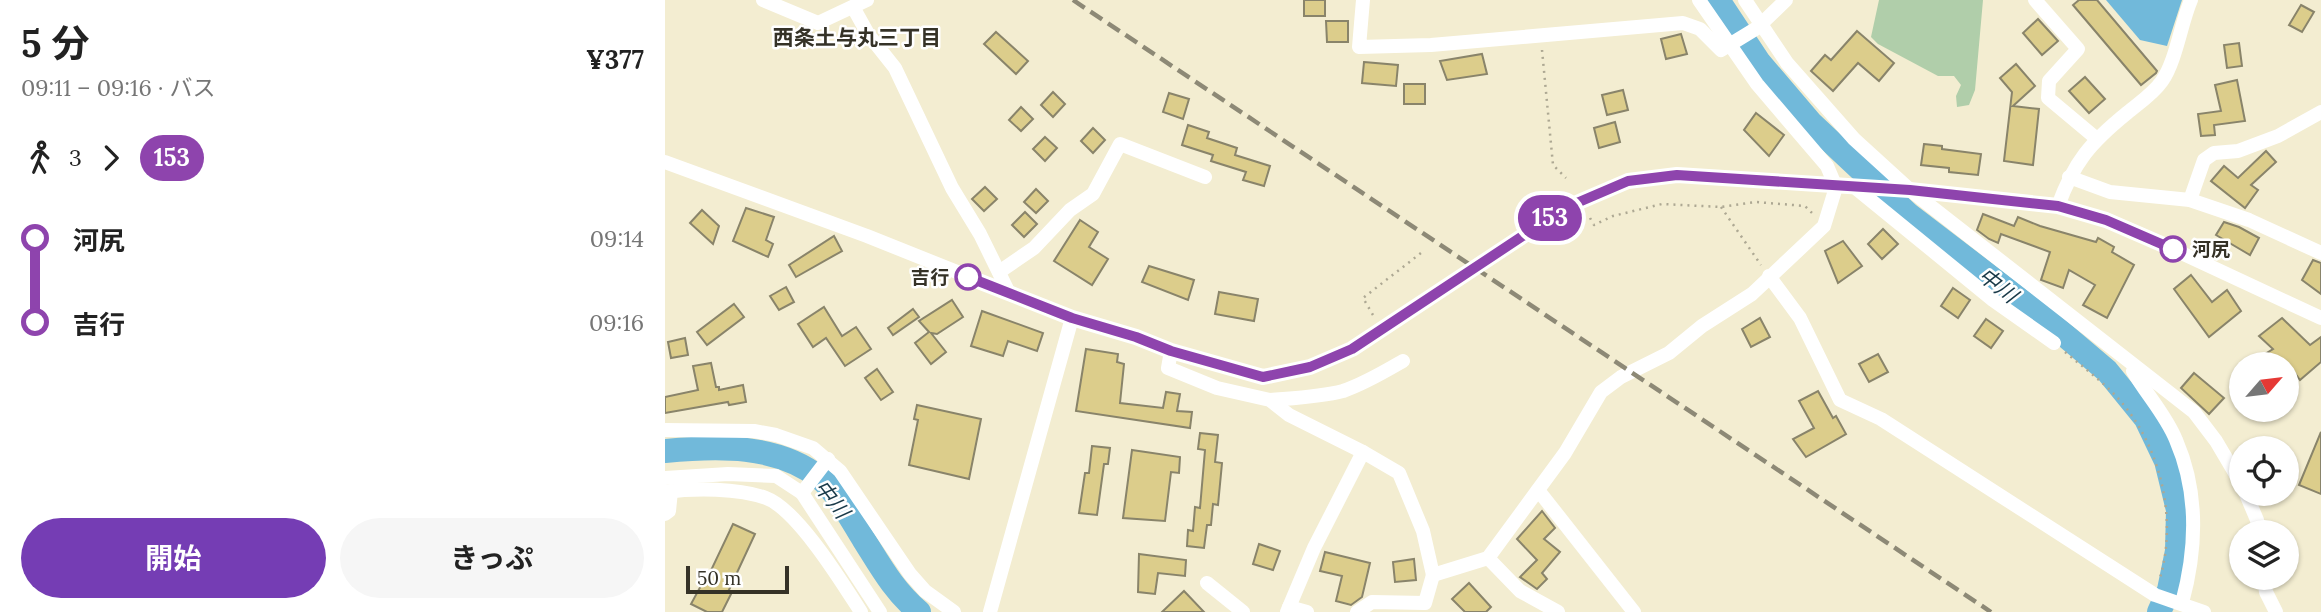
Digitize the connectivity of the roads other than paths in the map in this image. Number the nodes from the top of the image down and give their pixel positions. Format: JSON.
{"nodes":[{"id":1,"x":763,"y":0,"type":"edge"},
{"id":2,"x":867,"y":0,"type":"edge"},
{"id":3,"x":1363,"y":0,"type":"edge"},
{"id":4,"x":1699,"y":0,"type":"edge"},
{"id":5,"x":1745,"y":0,"type":"edge"},
{"id":6,"x":1786,"y":0,"type":"edge"},
{"id":7,"x":2035,"y":0,"type":"edge"},
{"id":8,"x":2191,"y":0,"type":"edge"},
{"id":9,"x":853,"y":7,"type":"junction"},
{"id":10,"x":1758,"y":26,"type":"junction"},
{"id":11,"x":1733,"y":44,"type":"junction"},
{"id":12,"x":2321,"y":113,"type":"edge"},
{"id":13,"x":2097,"y":139,"type":"junction"},
{"id":14,"x":665,"y":162,"type":"edge"},
{"id":15,"x":1205,"y":177,"type":"dead end"},
{"id":16,"x":2069,"y":177,"type":"junction"},
{"id":17,"x":1836,"y":187,"type":"junction"},
{"id":18,"x":1855,"y":188,"type":"junction"},
{"id":19,"x":1910,"y":190,"type":"junction"},
{"id":20,"x":2190,"y":200,"type":"junction"},
{"id":21,"x":2058,"y":206,"type":"junction"},
{"id":22,"x":2321,"y":253,"type":"edge"},
{"id":23,"x":999,"y":271,"type":"junction"},
{"id":24,"x":1769,"y":276,"type":"junction"},
{"id":25,"x":1009,"y":293,"type":"junction"},
{"id":26,"x":1072,"y":318,"type":"junction"},
{"id":27,"x":2321,"y":318,"type":"edge"},
{"id":28,"x":2054,"y":343,"type":"road end"},
{"id":29,"x":1171,"y":351,"type":"junction"},
{"id":30,"x":1403,"y":361,"type":"dead end"},
{"id":31,"x":2135,"y":366,"type":"junction"},
{"id":32,"x":1270,"y":400,"type":"junction"},
{"id":33,"x":665,"y":430,"type":"edge"},
{"id":34,"x":1363,"y":452,"type":"junction"},
{"id":35,"x":826,"y":461,"type":"junction"},
{"id":36,"x":2229,"y":463,"type":"edge"},
{"id":37,"x":667,"y":487,"type":"edge"},
{"id":38,"x":1538,"y":490,"type":"junction"},
{"id":39,"x":804,"y":491,"type":"junction"},
{"id":40,"x":665,"y":514,"type":"edge"},
{"id":41,"x":1488,"y":558,"type":"junction"},
{"id":42,"x":1433,"y":575,"type":"junction"},
{"id":43,"x":1207,"y":583,"type":"dead end"},
{"id":44,"x":2266,"y":590,"type":"edge"},
{"id":45,"x":2180,"y":602,"type":"junction"},
{"id":46,"x":1288,"y":609,"type":"edge"},
{"id":47,"x":861,"y":612,"type":"edge"},
{"id":48,"x":880,"y":612,"type":"edge"},
{"id":49,"x":954,"y":612,"type":"edge"},
{"id":50,"x":990,"y":612,"type":"edge"},
{"id":51,"x":1243,"y":612,"type":"edge"},
{"id":52,"x":1307,"y":612,"type":"edge"},
{"id":53,"x":1357,"y":612,"type":"edge"},
{"id":54,"x":1558,"y":612,"type":"edge"},
{"id":55,"x":1634,"y":612,"type":"edge"},
{"id":56,"x":2204,"y":612,"type":"edge"},
{"id":57,"x":2276,"y":612,"type":"edge"}],
"edges":[{"from":1,"to":9,"type":"street"},
{"from":2,"to":9,"type":"street"},
{"from":3,"to":11,"type":"street"},
{"from":4,"to":11,"type":"street"},
{"from":5,"to":10,"type":"street"},
{"from":6,"to":10,"type":"street"},
{"from":7,"to":13,"type":"street"},
{"from":8,"to":13,"type":"street"},
{"from":9,"to":23,"type":"street"},
{"from":10,"to":11,"type":"street"},
{"from":10,"to":19,"type":"street"},
{"from":11,"to":17,"type":"street"},
{"from":12,"to":20,"type":"street"},
{"from":13,"to":16,"type":"street"},
{"from":14,"to":25,"type":"street"},
{"from":15,"to":23,"type":"street"},
{"from":16,"to":20,"type":"street"},
{"from":16,"to":21,"type":"street"},
{"from":17,"to":18,"type":"street"},
{"from":17,"to":24,"type":"street"},
{"from":17,"to":29,"type":"street"},
{"from":18,"to":19,"type":"street"},
{"from":18,"to":28,"type":"street"},
{"from":19,"to":21,"type":"street"},
{"from":19,"to":31,"type":"street"},
{"from":20,"to":22,"type":"street"},
{"from":21,"to":27,"type":"street"},
{"from":23,"to":25,"type":"street"},
{"from":24,"to":38,"type":"street"},
{"from":24,"to":45,"type":"street"},
{"from":25,"to":26,"type":"street"},
{"from":26,"to":29,"type":"street"},
{"from":26,"to":50,"type":"street"},
{"from":29,"to":32,"type":"street"},
{"from":30,"to":32,"type":"street"},
{"from":31,"to":36,"type":"street"},
{"from":31,"to":45,"type":"street"},
{"from":32,"to":34,"type":"street"},
{"from":33,"to":35,"type":"street"},
{"from":34,"to":42,"type":"street"},
{"from":34,"to":46,"type":"street"},
{"from":35,"to":39,"type":"street"},
{"from":35,"to":49,"type":"street"},
{"from":37,"to":39,"type":"street"},
{"from":37,"to":40,"type":"street"},
{"from":37,"to":47,"type":"street"},
{"from":38,"to":41,"type":"street"},
{"from":38,"to":55,"type":"street"},
{"from":39,"to":48,"type":"street"},
{"from":41,"to":42,"type":"street"},
{"from":41,"to":54,"type":"street"},
{"from":42,"to":53,"type":"street"},
{"from":43,"to":51,"type":"street"},
{"from":44,"to":57,"type":"street"},
{"from":45,"to":56,"type":"street"},
{"from":46,"to":52,"type":"street"}]}
